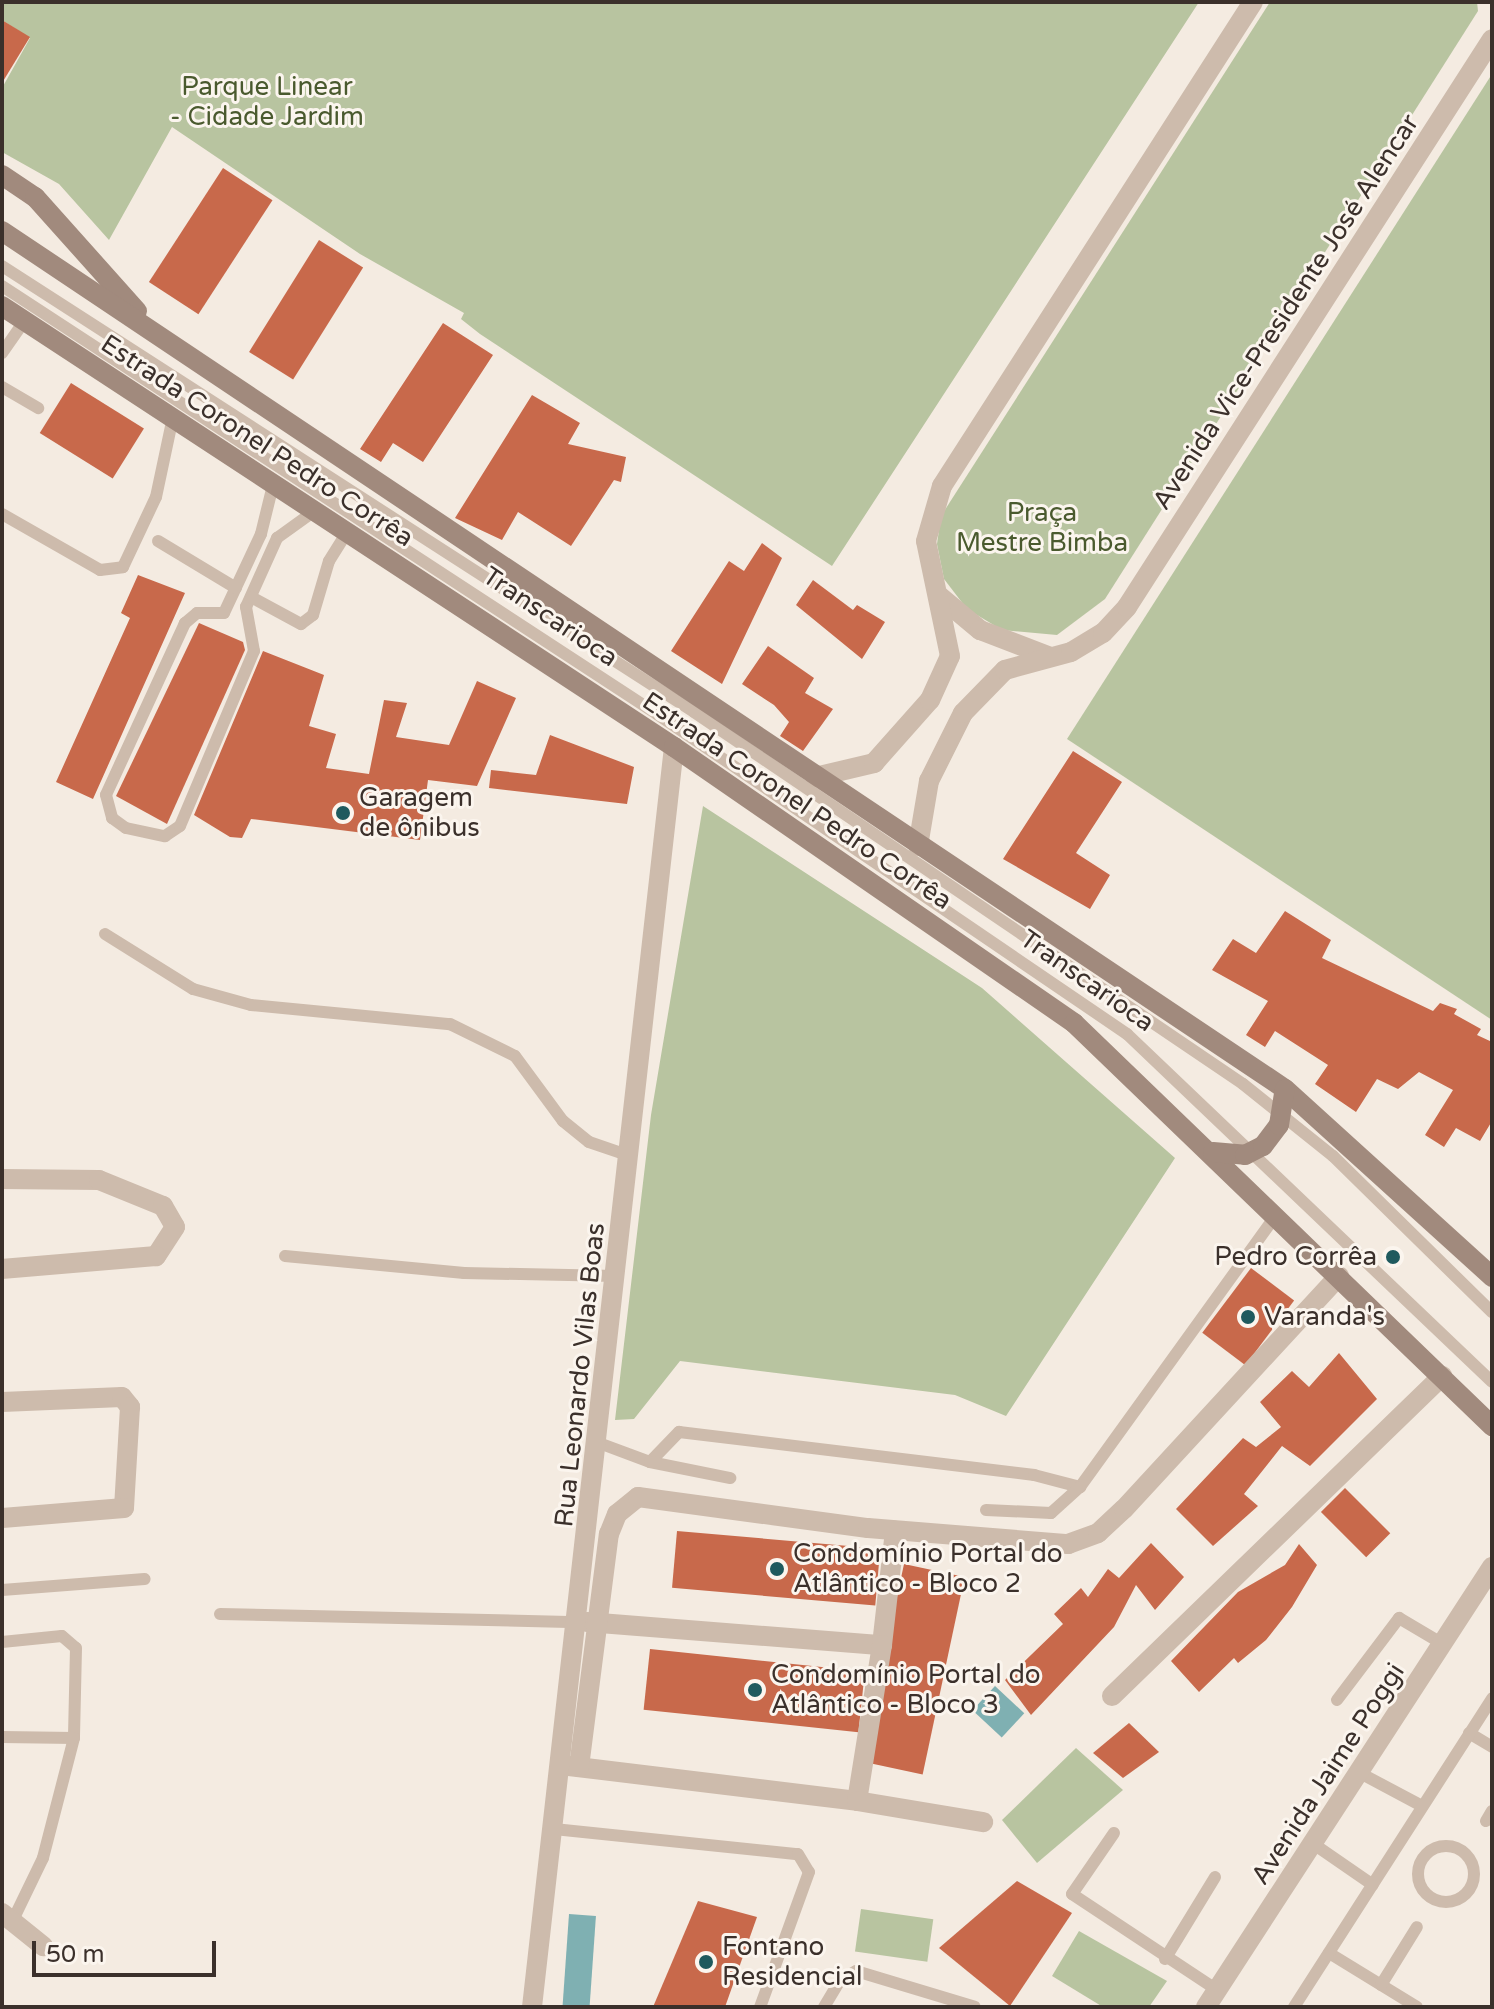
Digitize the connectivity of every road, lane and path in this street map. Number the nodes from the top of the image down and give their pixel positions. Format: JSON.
{"nodes":[{"id":1,"x":1253,"y":2,"type":"edge"},
{"id":2,"x":1492,"y":39,"type":"edge"},
{"id":3,"x":2,"y":175,"type":"edge"},
{"id":4,"x":2,"y":231,"type":"edge"},
{"id":5,"x":2,"y":266,"type":"edge"},
{"id":6,"x":2,"y":286,"type":"edge"},
{"id":7,"x":2,"y":306,"type":"edge"},
{"id":8,"x":24,"y":321,"type":"junction"},
{"id":9,"x":150,"y":326,"type":"junction"},
{"id":10,"x":2,"y":353,"type":"edge"},
{"id":11,"x":2,"y":387,"type":"edge"},
{"id":12,"x":38,"y":408,"type":"dead end"},
{"id":13,"x":173,"y":417,"type":"junction"},
{"id":14,"x":274,"y":481,"type":"junction"},
{"id":15,"x":317,"y":510,"type":"junction"},
{"id":16,"x":2,"y":514,"type":"edge"},
{"id":17,"x":348,"y":531,"type":"junction"},
{"id":18,"x":158,"y":541,"type":"dead end"},
{"id":19,"x":936,"y":592,"type":"junction"},
{"id":20,"x":234,"y":593,"type":"junction"},
{"id":21,"x":248,"y":602,"type":"junction"},
{"id":22,"x":1051,"y":657,"type":"junction"},
{"id":23,"x":674,"y":747,"type":"junction"},
{"id":24,"x":815,"y":777,"type":"junction"},
{"id":25,"x":918,"y":846,"type":"junction"},
{"id":26,"x":105,"y":934,"type":"dead end"},
{"id":27,"x":1285,"y":1089,"type":"junction"},
{"id":28,"x":1283,"y":1114,"type":"junction"},
{"id":29,"x":1213,"y":1152,"type":"junction"},
{"id":30,"x":1255,"y":1152,"type":"junction"},
{"id":31,"x":630,"y":1156,"type":"junction"},
{"id":32,"x":2,"y":1179,"type":"edge"},
{"id":33,"x":1276,"y":1215,"type":"junction"},
{"id":34,"x":285,"y":1256,"type":"dead end"},
{"id":35,"x":2,"y":1269,"type":"edge"},
{"id":36,"x":617,"y":1276,"type":"junction"},
{"id":37,"x":1339,"y":1276,"type":"junction"},
{"id":38,"x":1492,"y":1277,"type":"edge"},
{"id":39,"x":1492,"y":1312,"type":"edge"},
{"id":40,"x":1442,"y":1376,"type":"junction"},
{"id":41,"x":1492,"y":1382,"type":"edge"},
{"id":42,"x":2,"y":1402,"type":"edge"},
{"id":43,"x":1492,"y":1426,"type":"edge"},
{"id":44,"x":599,"y":1443,"type":"junction"},
{"id":45,"x":650,"y":1462,"type":"junction"},
{"id":46,"x":730,"y":1478,"type":"dead end"},
{"id":47,"x":1080,"y":1487,"type":"junction"},
{"id":48,"x":986,"y":1510,"type":"dead end"},
{"id":49,"x":2,"y":1518,"type":"edge"},
{"id":50,"x":895,"y":1531,"type":"junction"},
{"id":51,"x":1492,"y":1567,"type":"edge"},
{"id":52,"x":145,"y":1579,"type":"dead end"},
{"id":53,"x":2,"y":1590,"type":"edge"},
{"id":54,"x":220,"y":1614,"type":"dead end"},
{"id":55,"x":589,"y":1622,"type":"junction"},
{"id":56,"x":2,"y":1642,"type":"edge"},
{"id":57,"x":1443,"y":1644,"type":"junction"},
{"id":58,"x":882,"y":1645,"type":"junction"},
{"id":59,"x":1112,"y":1696,"type":"dead end"},
{"id":60,"x":1492,"y":1698,"type":"edge"},
{"id":61,"x":1337,"y":1700,"type":"dead end"},
{"id":62,"x":1469,"y":1733,"type":"junction"},
{"id":63,"x":2,"y":1737,"type":"edge"},
{"id":64,"x":74,"y":1738,"type":"junction"},
{"id":65,"x":1492,"y":1747,"type":"edge"},
{"id":66,"x":571,"y":1766,"type":"junction"},
{"id":67,"x":1360,"y":1773,"type":"junction"},
{"id":68,"x":857,"y":1801,"type":"junction"},
{"id":69,"x":1422,"y":1806,"type":"junction"},
{"id":70,"x":983,"y":1822,"type":"dead end"},
{"id":71,"x":554,"y":1829,"type":"junction"},
{"id":72,"x":1114,"y":1833,"type":"dead end"},
{"id":73,"x":1315,"y":1845,"type":"junction"},
{"id":74,"x":1397,"y":1845,"type":"junction"},
{"id":75,"x":1421,"y":1859,"type":"junction"},
{"id":76,"x":1215,"y":1877,"type":"dead end"},
{"id":77,"x":1373,"y":1885,"type":"junction"},
{"id":78,"x":7,"y":1918,"type":"edge"},
{"id":79,"x":1417,"y":1927,"type":"dead end"},
{"id":80,"x":43,"y":1946,"type":"dead end"},
{"id":81,"x":1329,"y":1953,"type":"junction"},
{"id":82,"x":1165,"y":1959,"type":"junction"},
{"id":83,"x":1381,"y":1985,"type":"junction"},
{"id":84,"x":1212,"y":1999,"type":"edge"},
{"id":85,"x":532,"y":2007,"type":"edge"},
{"id":86,"x":760,"y":2007,"type":"edge"},
{"id":87,"x":824,"y":2007,"type":"edge"},
{"id":88,"x":975,"y":2007,"type":"edge"},
{"id":89,"x":1294,"y":2007,"type":"edge"},
{"id":90,"x":1417,"y":2007,"type":"edge"}],
"edges":[{"from":1,"to":19,"type":"street"},
{"from":2,"to":22,"type":"street","name":"Avenida Vice-Presidente José Alencar"},
{"from":3,"to":9,"type":"main road"},
{"from":4,"to":9,"type":"main road","name":"Estrada Coronel Pedro Corrêa"},
{"from":5,"to":28,"type":"lane","name":"Transcarioca"},
{"from":6,"to":30,"type":"lane","name":"Transcarioca"},
{"from":7,"to":8,"type":"main road","name":"Estrada Coronel Pedro Corrêa"},
{"from":8,"to":10,"type":"lane"},
{"from":8,"to":13,"type":"main road","name":"Estrada Coronel Pedro Corrêa"},
{"from":9,"to":24,"type":"main road","name":"Estrada Coronel Pedro Corrêa"},
{"from":11,"to":12,"type":"lane"},
{"from":13,"to":14,"type":"main road","name":"Estrada Coronel Pedro Corrêa"},
{"from":13,"to":16,"type":"lane"},
{"from":14,"to":15,"type":"main road","name":"Estrada Coronel Pedro Corrêa"},
{"from":14,"to":20,"type":"lane"},
{"from":15,"to":17,"type":"main road","name":"Estrada Coronel Pedro Corrêa"},
{"from":15,"to":21,"type":"lane"},
{"from":17,"to":21,"type":"lane"},
{"from":17,"to":23,"type":"main road","name":"Estrada Coronel Pedro Corrêa"},
{"from":18,"to":20,"type":"lane"},
{"from":19,"to":22,"type":"street"},
{"from":19,"to":24,"type":"street"},
{"from":20,"to":21,"type":"lane"},
{"from":22,"to":25,"type":"street","name":"Avenida Vice-Presidente José Alencar"},
{"from":23,"to":29,"type":"main road","name":"Estrada Coronel Pedro Corrêa"},
{"from":23,"to":31,"type":"street","name":"Rua Leonardo Vilas Boas"},
{"from":24,"to":25,"type":"main road","name":"Estrada Coronel Pedro Corrêa"},
{"from":25,"to":27,"type":"main road","name":"Estrada Coronel Pedro Corrêa"},
{"from":26,"to":31,"type":"lane"},
{"from":27,"to":28,"type":"main road"},
{"from":27,"to":38,"type":"main road","name":"Estrada Coronel Pedro Corrêa"},
{"from":28,"to":30,"type":"main road"},
{"from":28,"to":39,"type":"lane","name":"Transcarioca"},
{"from":29,"to":30,"type":"main road"},
{"from":29,"to":33,"type":"main road","name":"Estrada Coronel Pedro Corrêa"},
{"from":30,"to":41,"type":"lane","name":"Transcarioca"},
{"from":31,"to":36,"type":"street","name":"Rua Leonardo Vilas Boas"},
{"from":32,"to":35,"type":"street"},
{"from":33,"to":37,"type":"main road","name":"Estrada Coronel Pedro Corrêa"},
{"from":33,"to":47,"type":"lane"},
{"from":34,"to":36,"type":"lane"},
{"from":36,"to":44,"type":"street","name":"Rua Leonardo Vilas Boas"},
{"from":37,"to":40,"type":"main road","name":"Estrada Coronel Pedro Corrêa"},
{"from":37,"to":50,"type":"street"},
{"from":40,"to":43,"type":"main road","name":"Estrada Coronel Pedro Corrêa"},
{"from":40,"to":59,"type":"street"},
{"from":42,"to":49,"type":"street"},
{"from":44,"to":45,"type":"lane"},
{"from":44,"to":55,"type":"street","name":"Rua Leonardo Vilas Boas"},
{"from":45,"to":46,"type":"lane"},
{"from":45,"to":47,"type":"lane"},
{"from":47,"to":48,"type":"lane"},
{"from":50,"to":55,"type":"street"},
{"from":50,"to":58,"type":"street"},
{"from":51,"to":57,"type":"street","name":"Avenida Jaime Poggi"},
{"from":52,"to":53,"type":"lane"},
{"from":54,"to":55,"type":"lane"},
{"from":55,"to":58,"type":"street"},
{"from":55,"to":66,"type":"street","name":"Rua Leonardo Vilas Boas"},
{"from":56,"to":64,"type":"lane"},
{"from":57,"to":61,"type":"lane"},
{"from":57,"to":67,"type":"street","name":"Avenida Jaime Poggi"},
{"from":58,"to":68,"type":"street"},
{"from":60,"to":62,"type":"lane"},
{"from":62,"to":65,"type":"lane"},
{"from":62,"to":69,"type":"lane"},
{"from":63,"to":64,"type":"lane"},
{"from":64,"to":78,"type":"lane"},
{"from":66,"to":68,"type":"street"},
{"from":66,"to":71,"type":"street","name":"Rua Leonardo Vilas Boas"},
{"from":67,"to":69,"type":"lane"},
{"from":67,"to":73,"type":"street","name":"Avenida Jaime Poggi"},
{"from":68,"to":70,"type":"street"},
{"from":69,"to":74,"type":"lane"},
{"from":71,"to":85,"type":"street","name":"Rua Leonardo Vilas Boas"},
{"from":71,"to":86,"type":"lane"},
{"from":72,"to":82,"type":"lane"},
{"from":73,"to":77,"type":"lane"},
{"from":73,"to":84,"type":"street","name":"Avenida Jaime Poggi"},
{"from":74,"to":75,"type":"lane"},
{"from":74,"to":77,"type":"lane"},
{"from":75,"to":75,"type":"lane"},
{"from":76,"to":82,"type":"lane"},
{"from":77,"to":81,"type":"lane"},
{"from":78,"to":80,"type":"street"},
{"from":79,"to":83,"type":"lane"},
{"from":81,"to":83,"type":"lane"},
{"from":81,"to":89,"type":"lane"},
{"from":82,"to":84,"type":"lane"},
{"from":83,"to":90,"type":"lane"},
{"from":87,"to":88,"type":"lane"}]}
